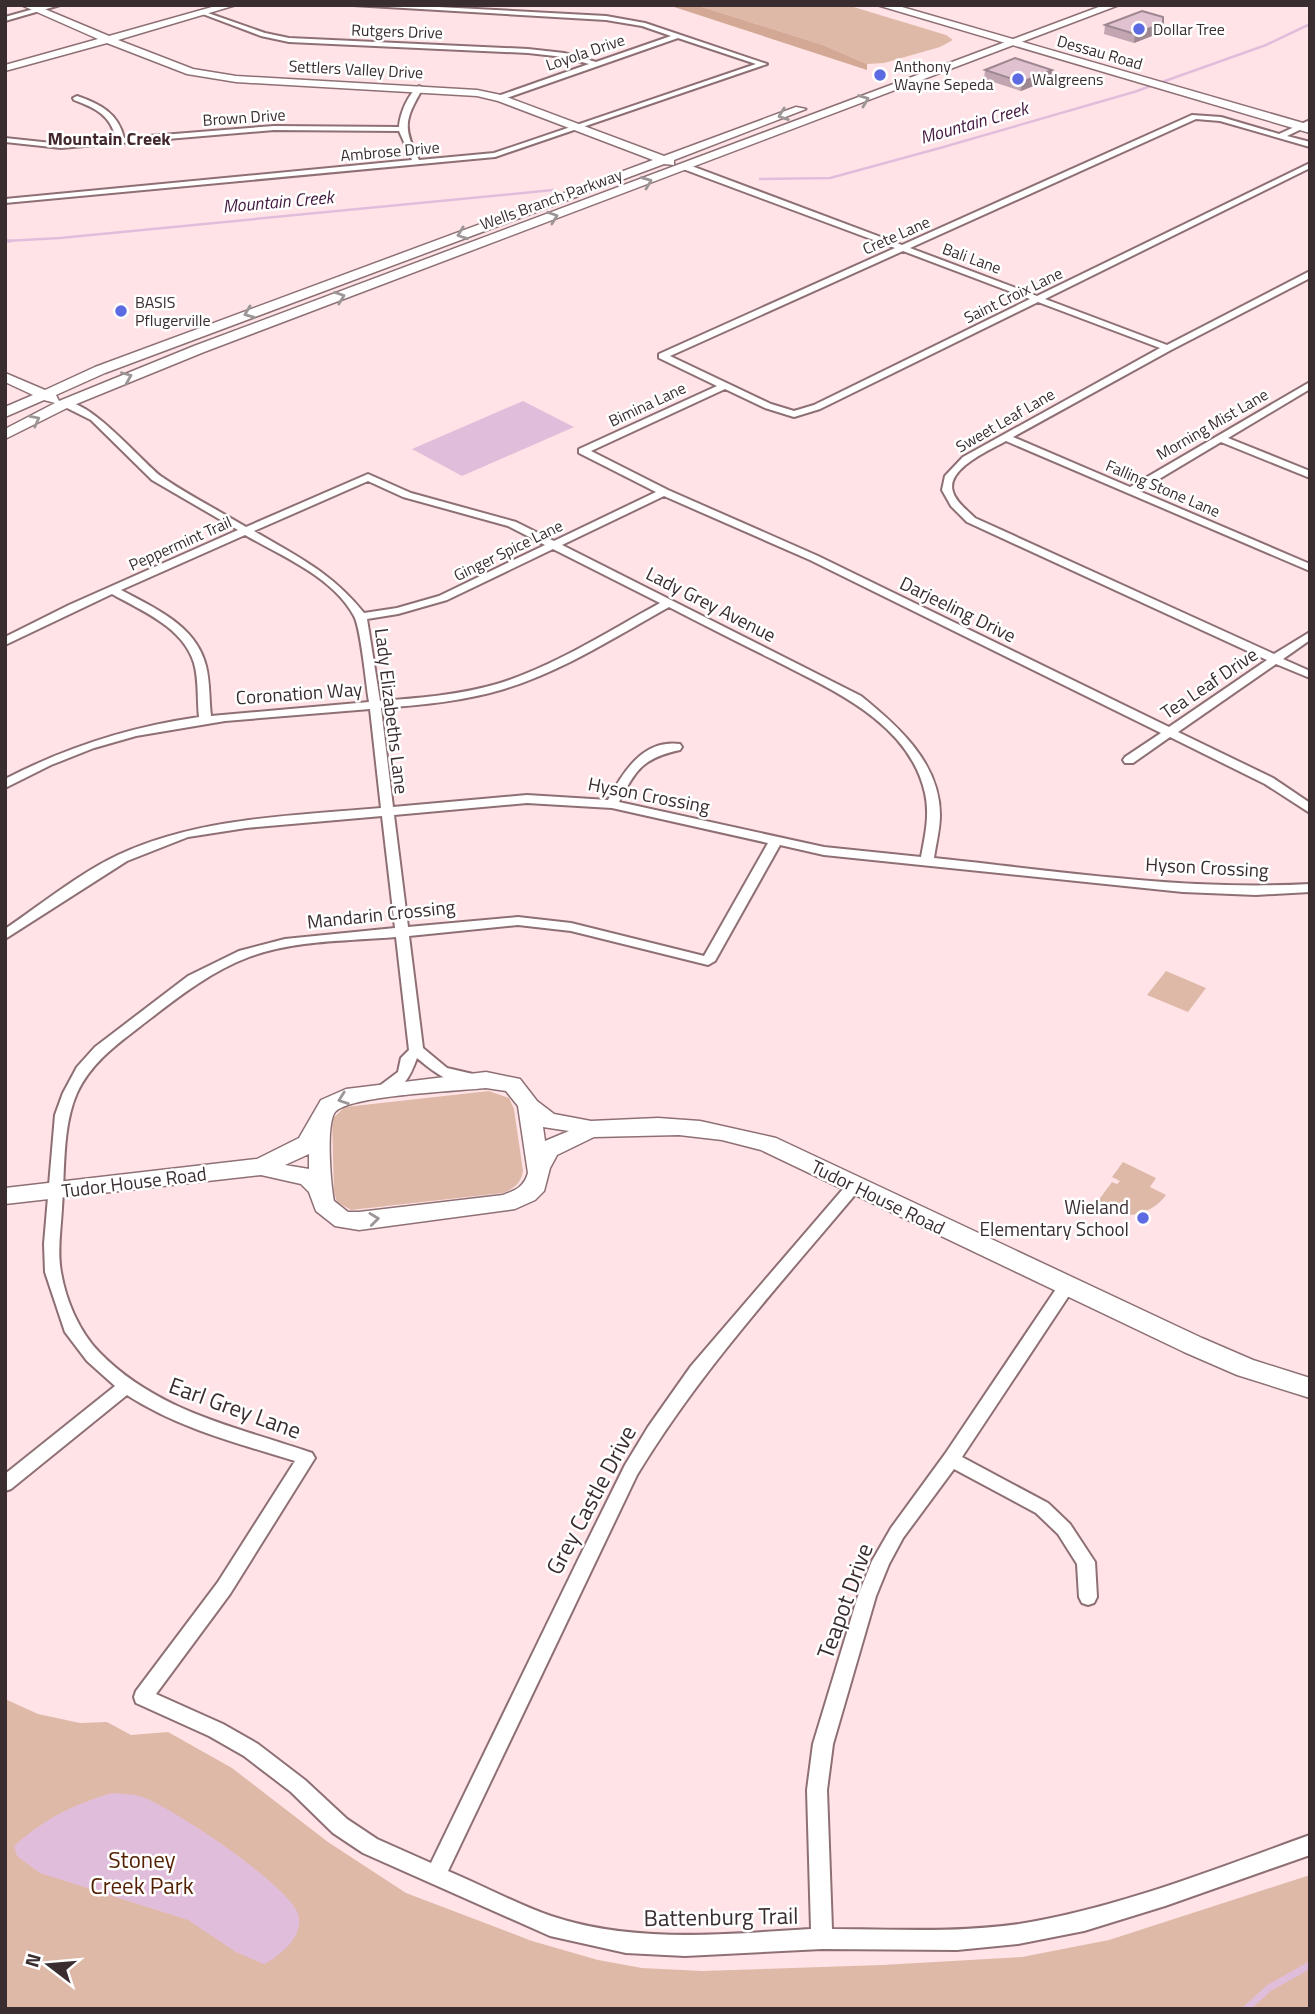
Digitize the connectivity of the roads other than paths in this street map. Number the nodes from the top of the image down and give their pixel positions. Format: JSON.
{"nodes":[{"id":1,"x":26,"y":5,"type":"edge"},
{"id":2,"x":57,"y":5,"type":"edge"},
{"id":3,"x":230,"y":5,"type":"edge"},
{"id":4,"x":356,"y":5,"type":"edge"},
{"id":5,"x":882,"y":5,"type":"edge"},
{"id":6,"x":916,"y":5,"type":"edge"},
{"id":7,"x":1114,"y":5,"type":"edge"},
{"id":8,"x":37,"y":10,"type":"junction"},
{"id":9,"x":203,"y":13,"type":"junction"},
{"id":10,"x":5,"y":19,"type":"edge"},
{"id":11,"x":1008,"y":32,"type":"junction"},
{"id":12,"x":679,"y":36,"type":"junction"},
{"id":13,"x":992,"y":37,"type":"junction"},
{"id":14,"x":1030,"y":38,"type":"junction"},
{"id":15,"x":108,"y":39,"type":"junction"},
{"id":16,"x":1014,"y":43,"type":"junction"},
{"id":17,"x":969,"y":46,"type":"dead end"},
{"id":18,"x":593,"y":63,"type":"junction"},
{"id":19,"x":5,"y":68,"type":"edge"},
{"id":20,"x":895,"y":73,"type":"dead end"},
{"id":21,"x":1145,"y":77,"type":"junction"},
{"id":22,"x":916,"y":80,"type":"junction"},
{"id":23,"x":419,"y":88,"type":"junction"},
{"id":24,"x":77,"y":98,"type":"dead end"},
{"id":25,"x":501,"y":98,"type":"junction"},
{"id":26,"x":805,"y":107,"type":"dead end"},
{"id":27,"x":1307,"y":124,"type":"edge"},
{"id":28,"x":581,"y":127,"type":"junction"},
{"id":29,"x":401,"y":129,"type":"junction"},
{"id":30,"x":1280,"y":136,"type":"junction"},
{"id":31,"x":7,"y":142,"type":"edge"},
{"id":32,"x":121,"y":142,"type":"junction"},
{"id":33,"x":1310,"y":145,"type":"edge"},
{"id":34,"x":664,"y":159,"type":"junction"},
{"id":35,"x":417,"y":163,"type":"junction"},
{"id":36,"x":1310,"y":165,"type":"edge"},
{"id":37,"x":685,"y":167,"type":"junction"},
{"id":38,"x":5,"y":201,"type":"edge"},
{"id":39,"x":901,"y":248,"type":"junction"},
{"id":40,"x":1307,"y":278,"type":"edge"},
{"id":41,"x":1037,"y":299,"type":"junction"},
{"id":42,"x":1168,"y":348,"type":"junction"},
{"id":43,"x":5,"y":377,"type":"edge"},
{"id":44,"x":1310,"y":385,"type":"edge"},
{"id":45,"x":724,"y":386,"type":"junction"},
{"id":46,"x":44,"y":395,"type":"junction"},
{"id":47,"x":64,"y":404,"type":"junction"},
{"id":48,"x":5,"y":413,"type":"edge"},
{"id":49,"x":5,"y":435,"type":"edge"},
{"id":50,"x":1004,"y":438,"type":"junction"},
{"id":51,"x":1219,"y":438,"type":"junction"},
{"id":52,"x":583,"y":451,"type":"joint"},
{"id":53,"x":1310,"y":475,"type":"edge"},
{"id":54,"x":368,"y":477,"type":"joint"},
{"id":55,"x":1130,"y":491,"type":"junction"},
{"id":56,"x":664,"y":492,"type":"junction"},
{"id":57,"x":249,"y":530,"type":"junction"},
{"id":58,"x":552,"y":546,"type":"junction"},
{"id":59,"x":1310,"y":568,"type":"edge"},
{"id":60,"x":114,"y":590,"type":"junction"},
{"id":61,"x":670,"y":602,"type":"junction"},
{"id":62,"x":361,"y":617,"type":"junction"},
{"id":63,"x":1310,"y":635,"type":"edge"},
{"id":64,"x":5,"y":642,"type":"edge"},
{"id":65,"x":1275,"y":660,"type":"junction"},
{"id":66,"x":1310,"y":675,"type":"edge"},
{"id":67,"x":375,"y":705,"type":"junction"},
{"id":68,"x":205,"y":718,"type":"junction"},
{"id":69,"x":1170,"y":732,"type":"junction"},
{"id":70,"x":676,"y":747,"type":"dead end"},
{"id":71,"x":1129,"y":760,"type":"dead end"},
{"id":72,"x":5,"y":784,"type":"edge"},
{"id":73,"x":612,"y":804,"type":"junction"},
{"id":74,"x":1310,"y":809,"type":"edge"},
{"id":75,"x":386,"y":810,"type":"junction"},
{"id":76,"x":775,"y":842,"type":"junction"},
{"id":77,"x":927,"y":862,"type":"junction"},
{"id":78,"x":1310,"y":888,"type":"edge"},
{"id":79,"x":400,"y":930,"type":"junction"},
{"id":80,"x":5,"y":935,"type":"edge"},
{"id":81,"x":416,"y":1051,"type":"junction"},
{"id":82,"x":477,"y":1080,"type":"junction"},
{"id":83,"x":378,"y":1091,"type":"junction"},
{"id":84,"x":529,"y":1106,"type":"junction"},
{"id":85,"x":318,"y":1127,"type":"junction"},
{"id":86,"x":589,"y":1129,"type":"junction"},
{"id":87,"x":262,"y":1167,"type":"junction"},
{"id":88,"x":538,"y":1168,"type":"junction"},
{"id":89,"x":854,"y":1186,"type":"junction"},
{"id":90,"x":57,"y":1190,"type":"junction"},
{"id":91,"x":322,"y":1192,"type":"junction"},
{"id":92,"x":5,"y":1196,"type":"edge"},
{"id":93,"x":1066,"y":1287,"type":"junction"},
{"id":94,"x":126,"y":1386,"type":"junction"},
{"id":95,"x":1310,"y":1388,"type":"edge"},
{"id":96,"x":951,"y":1459,"type":"junction"},
{"id":97,"x":5,"y":1484,"type":"edge"},
{"id":98,"x":1088,"y":1597,"type":"dead end"},
{"id":99,"x":143,"y":1697,"type":"joint"},
{"id":100,"x":1310,"y":1845,"type":"edge"},
{"id":101,"x":435,"y":1876,"type":"junction"},
{"id":102,"x":822,"y":1939,"type":"junction"}],
"edges":[{"from":1,"to":8,"type":"street","name":"Settlers Valley Drive"},
{"from":2,"to":8,"type":"street"},
{"from":3,"to":9,"type":"street"},
{"from":4,"to":12,"type":"street"},
{"from":5,"to":13,"type":"main road","name":"Dessau Road"},
{"from":6,"to":11,"type":"main road","name":"Dessau Road"},
{"from":7,"to":14,"type":"street","name":"Wells Branch Parkway"},
{"from":8,"to":10,"type":"street"},
{"from":8,"to":15,"type":"street","name":"Settlers Valley Drive"},
{"from":9,"to":15,"type":"street"},
{"from":9,"to":18,"type":"street","name":"Rutgers Drive"},
{"from":11,"to":13,"type":"street"},
{"from":11,"to":14,"type":"main road","name":"Dessau Road"},
{"from":12,"to":18,"type":"street","name":"Loyola Drive"},
{"from":12,"to":28,"type":"street","name":"Ambrose Drive"},
{"from":13,"to":16,"type":"main road","name":"Dessau Road"},
{"from":13,"to":17,"type":"street"},
{"from":14,"to":16,"type":"street","name":"Wells Branch Parkway"},
{"from":14,"to":21,"type":"main road","name":"Dessau Road"},
{"from":15,"to":19,"type":"street"},
{"from":15,"to":23,"type":"street","name":"Settlers Valley Drive"},
{"from":16,"to":21,"type":"main road","name":"Dessau Road"},
{"from":16,"to":22,"type":"street","name":"Wells Branch Parkway"},
{"from":18,"to":25,"type":"street","name":"Loyola Drive"},
{"from":20,"to":22,"type":"street"},
{"from":21,"to":27,"type":"main road","name":"Dessau Road"},
{"from":37,"to":22,"type":"street","name":"Wells Branch Parkway","one_way":true},
{"from":23,"to":25,"type":"street","name":"Settlers Valley Drive"},
{"from":23,"to":29,"type":"street"},
{"from":24,"to":32,"type":"street"},
{"from":25,"to":28,"type":"street","name":"Settlers Valley Drive"},
{"from":26,"to":34,"type":"street","name":"Wells Branch Parkway","one_way":true},
{"from":27,"to":30,"type":"street"},
{"from":28,"to":34,"type":"street","name":"Settlers Valley Drive"},
{"from":28,"to":35,"type":"street","name":"Ambrose Drive"},
{"from":29,"to":32,"type":"street","name":"Brown Drive"},
{"from":29,"to":35,"type":"street"},
{"from":30,"to":33,"type":"street"},
{"from":30,"to":39,"type":"street","name":"Crete Lane"},
{"from":31,"to":32,"type":"street","name":"Brown Drive"},
{"from":34,"to":37,"type":"street","name":"Settlers Valley Drive"},
{"from":34,"to":46,"type":"street","name":"Wells Branch Parkway","one_way":true},
{"from":35,"to":38,"type":"street","name":"Ambrose Drive"},
{"from":36,"to":41,"type":"street","name":"Saint Croix Lane"},
{"from":37,"to":39,"type":"street","name":"Bali Lane"},
{"from":47,"to":37,"type":"street","name":"Wells Branch Parkway","one_way":true},
{"from":39,"to":41,"type":"street","name":"Bali Lane"},
{"from":39,"to":45,"type":"street","name":"Crete Lane"},
{"from":40,"to":42,"type":"street","name":"Sweet Leaf Lane"},
{"from":41,"to":42,"type":"street","name":"Bali Lane"},
{"from":41,"to":45,"type":"street","name":"Saint Croix Lane"},
{"from":42,"to":50,"type":"street","name":"Sweet Leaf Lane"},
{"from":43,"to":46,"type":"street"},
{"from":44,"to":51,"type":"street","name":"Morning Mist Lane"},
{"from":45,"to":52,"type":"street","name":"Bimina Lane"},
{"from":46,"to":47,"type":"street"},
{"from":46,"to":48,"type":"street","name":"Wells Branch Parkway"},
{"from":49,"to":47,"type":"street","name":"Wells Branch Parkway","one_way":true},
{"from":47,"to":57,"type":"street","name":"Lady Elizabeths Lane"},
{"from":50,"to":55,"type":"street","name":"Falling Stone Lane"},
{"from":50,"to":65,"type":"street","name":"Sweet Leaf Lane"},
{"from":51,"to":53,"type":"street"},
{"from":51,"to":55,"type":"street","name":"Morning Mist Lane"},
{"from":52,"to":56,"type":"street","name":"Darjeeling Drive"},
{"from":54,"to":57,"type":"street","name":"Peppermint Trail"},
{"from":54,"to":58,"type":"street","name":"Lady Grey Avenue"},
{"from":55,"to":59,"type":"street","name":"Falling Stone Lane"},
{"from":56,"to":58,"type":"street","name":"Ginger Spice Lane"},
{"from":56,"to":69,"type":"street","name":"Darjeeling Drive"},
{"from":57,"to":60,"type":"street","name":"Peppermint Trail"},
{"from":57,"to":62,"type":"street","name":"Lady Elizabeths Lane"},
{"from":58,"to":61,"type":"street","name":"Lady Grey Avenue"},
{"from":58,"to":62,"type":"street","name":"Ginger Spice Lane"},
{"from":60,"to":64,"type":"street","name":"Peppermint Trail"},
{"from":60,"to":68,"type":"street"},
{"from":61,"to":67,"type":"street","name":"Coronation Way"},
{"from":61,"to":77,"type":"street","name":"Lady Grey Avenue"},
{"from":62,"to":67,"type":"street","name":"Lady Elizabeths Lane"},
{"from":63,"to":65,"type":"street","name":"Tea Leaf Drive"},
{"from":65,"to":66,"type":"street","name":"Sweet Leaf Lane"},
{"from":65,"to":69,"type":"street","name":"Tea Leaf Drive"},
{"from":67,"to":68,"type":"street","name":"Coronation Way"},
{"from":67,"to":75,"type":"street","name":"Lady Elizabeths Lane"},
{"from":68,"to":72,"type":"street","name":"Coronation Way"},
{"from":69,"to":71,"type":"street","name":"Tea Leaf Drive"},
{"from":69,"to":74,"type":"street","name":"Darjeeling Drive"},
{"from":70,"to":73,"type":"street"},
{"from":73,"to":75,"type":"street","name":"Hyson Crossing"},
{"from":73,"to":76,"type":"street","name":"Hyson Crossing"},
{"from":75,"to":79,"type":"street","name":"Lady Elizabeths Lane"},
{"from":75,"to":80,"type":"street","name":"Hyson Crossing"},
{"from":76,"to":77,"type":"street","name":"Hyson Crossing"},
{"from":76,"to":79,"type":"street","name":"Mandarin Crossing"},
{"from":77,"to":78,"type":"street","name":"Hyson Crossing"},
{"from":79,"to":81,"type":"street","name":"Lady Elizabeths Lane"},
{"from":79,"to":90,"type":"street","name":"Mandarin Crossing"},
{"from":81,"to":82,"type":"street"},
{"from":81,"to":83,"type":"street"},
{"from":82,"to":83,"type":"street","name":"Tudor House Road"},
{"from":82,"to":84,"type":"street","name":"Tudor House Road"},
{"from":83,"to":85,"type":"street","name":"Tudor House Road","one_way":true},
{"from":84,"to":86,"type":"street","name":"Tudor House Road"},
{"from":84,"to":88,"type":"street"},
{"from":85,"to":87,"type":"street","name":"Tudor House Road"},
{"from":85,"to":91,"type":"street"},
{"from":86,"to":88,"type":"street","name":"Tudor House Road"},
{"from":86,"to":89,"type":"street","name":"Tudor House Road"},
{"from":87,"to":90,"type":"street","name":"Tudor House Road"},
{"from":87,"to":91,"type":"street","name":"Tudor House Road"},
{"from":91,"to":88,"type":"street","name":"Tudor House Road","one_way":true},
{"from":89,"to":93,"type":"street","name":"Tudor House Road"},
{"from":89,"to":101,"type":"street","name":"Grey Castle Drive"},
{"from":90,"to":92,"type":"street","name":"Tudor House Road"},
{"from":90,"to":94,"type":"street","name":"Earl Grey Lane"},
{"from":93,"to":95,"type":"street","name":"Tudor House Road"},
{"from":93,"to":96,"type":"street","name":"Teapot Drive"},
{"from":94,"to":97,"type":"street"},
{"from":94,"to":99,"type":"street","name":"Earl Grey Lane"},
{"from":96,"to":98,"type":"street"},
{"from":96,"to":102,"type":"street","name":"Teapot Drive"},
{"from":99,"to":101,"type":"street","name":"Battenburg Trail"},
{"from":100,"to":102,"type":"street","name":"Battenburg Trail"},
{"from":101,"to":102,"type":"street","name":"Battenburg Trail"}]}
